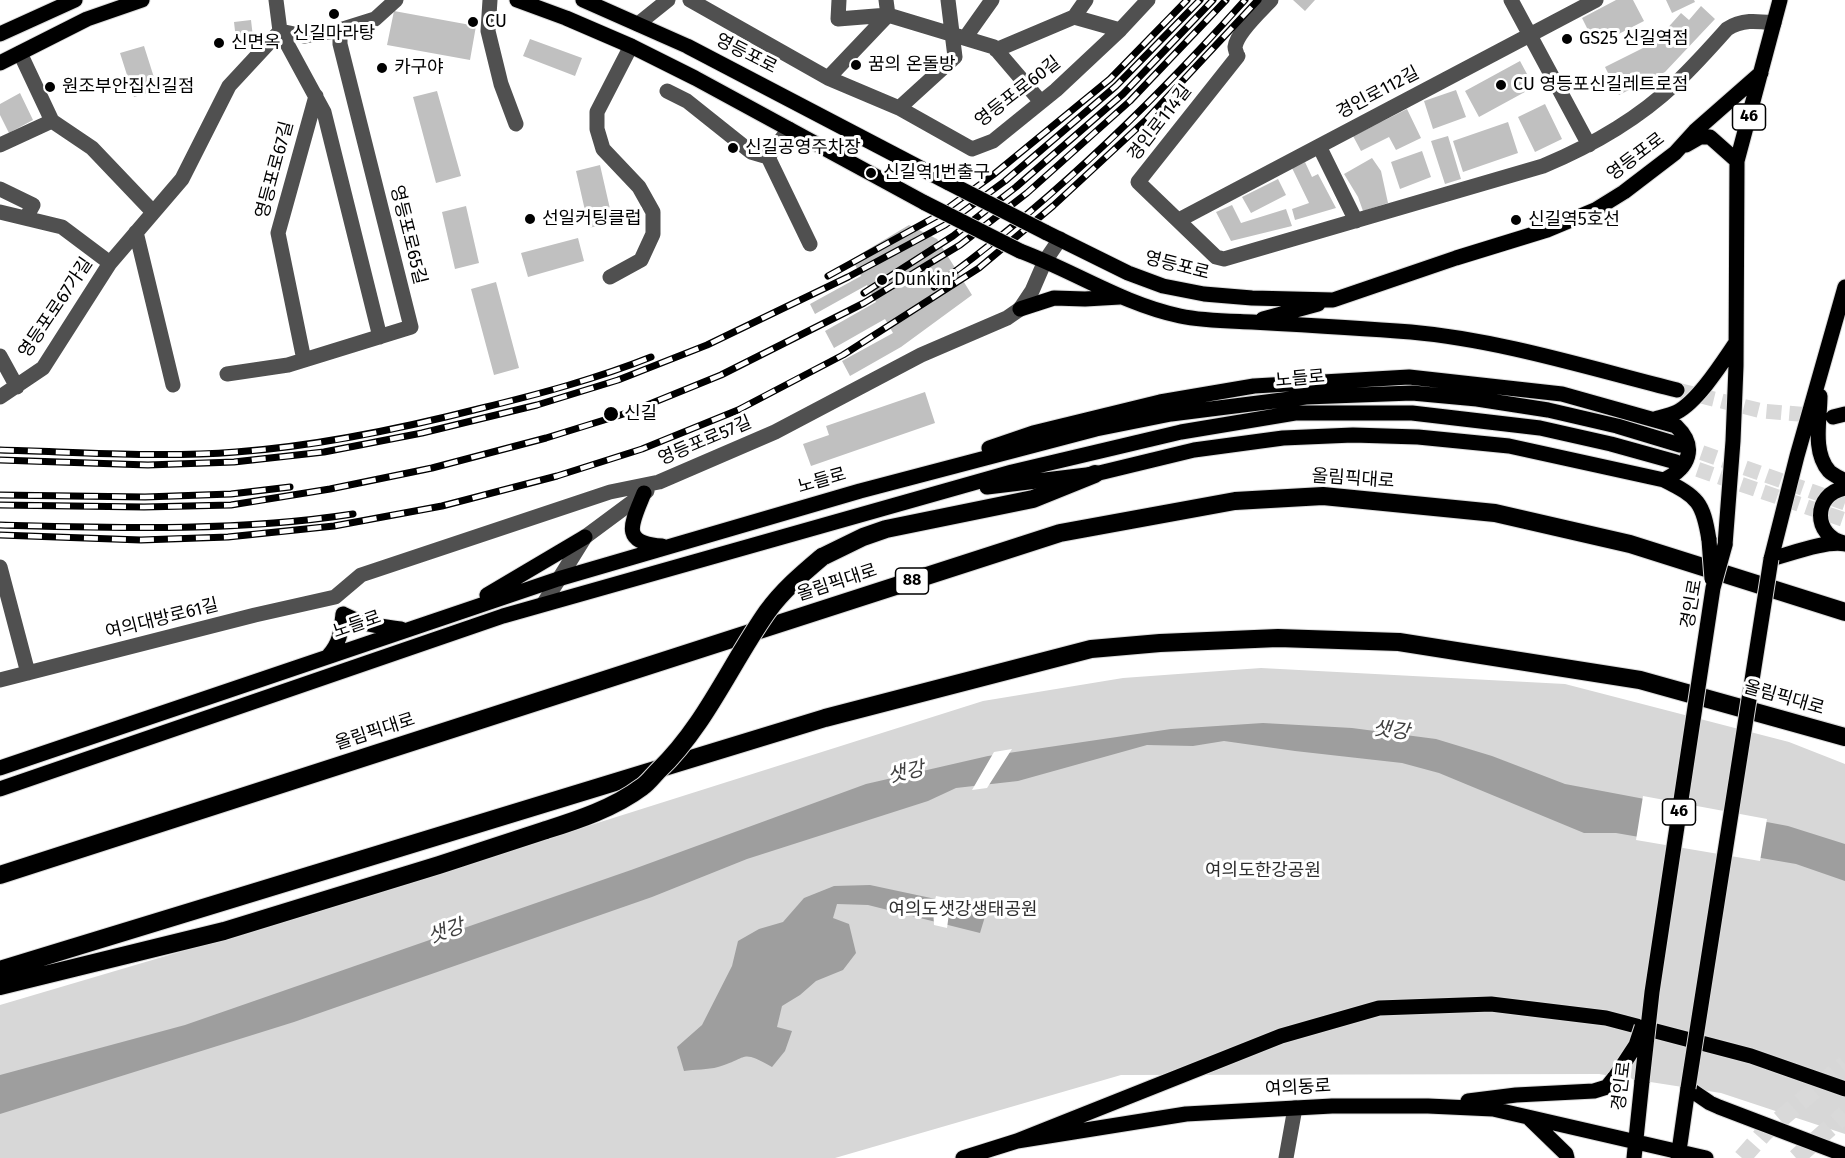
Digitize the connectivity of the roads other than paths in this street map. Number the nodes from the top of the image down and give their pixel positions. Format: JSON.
{"nodes":[{"id":1,"x":75,"y":0,"type":"edge"},
{"id":2,"x":142,"y":0,"type":"edge"},
{"id":3,"x":276,"y":0,"type":"edge"},
{"id":4,"x":396,"y":0,"type":"edge"},
{"id":5,"x":490,"y":0,"type":"edge"},
{"id":6,"x":517,"y":0,"type":"edge"},
{"id":7,"x":583,"y":0,"type":"edge"},
{"id":8,"x":668,"y":0,"type":"edge"},
{"id":9,"x":690,"y":0,"type":"edge"},
{"id":10,"x":839,"y":0,"type":"edge"},
{"id":11,"x":948,"y":0,"type":"edge"},
{"id":12,"x":992,"y":0,"type":"edge"},
{"id":13,"x":1086,"y":0,"type":"edge"},
{"id":14,"x":1148,"y":0,"type":"edge"},
{"id":15,"x":1271,"y":0,"type":"edge"},
{"id":16,"x":1510,"y":0,"type":"edge"},
{"id":17,"x":1596,"y":0,"type":"edge"},
{"id":18,"x":1780,"y":0,"type":"edge"},
{"id":19,"x":887,"y":8,"type":"edge"},
{"id":20,"x":1074,"y":17,"type":"junction"},
{"id":21,"x":1774,"y":23,"type":"junction"},
{"id":22,"x":638,"y":24,"type":"junction"},
{"id":23,"x":340,"y":30,"type":"junction"},
{"id":24,"x":1120,"y":30,"type":"junction"},
{"id":25,"x":280,"y":31,"type":"junction"},
{"id":26,"x":0,"y":34,"type":"edge"},
{"id":27,"x":1530,"y":35,"type":"junction"},
{"id":28,"x":958,"y":36,"type":"junction"},
{"id":29,"x":631,"y":46,"type":"junction"},
{"id":30,"x":996,"y":50,"type":"junction"},
{"id":31,"x":20,"y":53,"type":"junction"},
{"id":32,"x":0,"y":63,"type":"edge"},
{"id":33,"x":1761,"y":73,"type":"junction"},
{"id":34,"x":828,"y":78,"type":"junction"},
{"id":35,"x":667,"y":91,"type":"dead end"},
{"id":36,"x":316,"y":96,"type":"junction"},
{"id":37,"x":1041,"y":102,"type":"junction"},
{"id":38,"x":899,"y":108,"type":"junction"},
{"id":39,"x":52,"y":121,"type":"junction"},
{"id":40,"x":516,"y":124,"type":"dead end"},
{"id":41,"x":789,"y":129,"type":"junction"},
{"id":42,"x":0,"y":145,"type":"edge"},
{"id":43,"x":1590,"y":145,"type":"junction"},
{"id":44,"x":1320,"y":146,"type":"junction"},
{"id":45,"x":1679,"y":149,"type":"junction"},
{"id":46,"x":768,"y":158,"type":"junction"},
{"id":47,"x":1737,"y":161,"type":"junction"},
{"id":48,"x":0,"y":189,"type":"edge"},
{"id":49,"x":0,"y":212,"type":"edge"},
{"id":50,"x":153,"y":212,"type":"junction"},
{"id":51,"x":26,"y":218,"type":"junction"},
{"id":52,"x":1179,"y":220,"type":"junction"},
{"id":53,"x":1356,"y":221,"type":"junction"},
{"id":54,"x":136,"y":232,"type":"junction"},
{"id":55,"x":1060,"y":239,"type":"junction"},
{"id":56,"x":810,"y":244,"type":"dead end"},
{"id":57,"x":1045,"y":261,"type":"junction"},
{"id":58,"x":110,"y":263,"type":"junction"},
{"id":59,"x":610,"y":277,"type":"dead end"},
{"id":60,"x":1845,"y":287,"type":"edge"},
{"id":61,"x":1121,"y":297,"type":"junction"},
{"id":62,"x":1333,"y":300,"type":"junction"},
{"id":63,"x":1020,"y":309,"type":"junction"},
{"id":64,"x":1251,"y":322,"type":"junction"},
{"id":65,"x":380,"y":337,"type":"junction"},
{"id":66,"x":1736,"y":344,"type":"junction"},
{"id":67,"x":0,"y":356,"type":"edge"},
{"id":68,"x":304,"y":360,"type":"junction"},
{"id":69,"x":227,"y":374,"type":"dead end"},
{"id":70,"x":1821,"y":374,"type":"junction"},
{"id":71,"x":173,"y":385,"type":"dead end"},
{"id":72,"x":16,"y":387,"type":"junction"},
{"id":73,"x":1677,"y":390,"type":"tunnel mouth"},
{"id":74,"x":0,"y":397,"type":"edge"},
{"id":75,"x":1654,"y":419,"type":"junction"},
{"id":76,"x":1680,"y":445,"type":"tunnel mouth"},
{"id":77,"x":1677,"y":462,"type":"tunnel mouth"},
{"id":78,"x":1095,"y":474,"type":"junction"},
{"id":79,"x":1664,"y":480,"type":"junction"},
{"id":80,"x":1845,"y":481,"type":"edge"},
{"id":81,"x":659,"y":482,"type":"junction"},
{"id":82,"x":1845,"y":488,"type":"edge"},
{"id":83,"x":951,"y":490,"type":"junction"},
{"id":84,"x":860,"y":491,"type":"junction"},
{"id":85,"x":644,"y":493,"type":"junction"},
{"id":86,"x":585,"y":537,"type":"junction"},
{"id":87,"x":1845,"y":544,"type":"edge"},
{"id":88,"x":668,"y":547,"type":"junction"},
{"id":89,"x":1771,"y":559,"type":"junction"},
{"id":90,"x":0,"y":567,"type":"edge"},
{"id":91,"x":558,"y":579,"type":"junction"},
{"id":92,"x":1713,"y":588,"type":"junction"},
{"id":93,"x":334,"y":597,"type":"junction"},
{"id":94,"x":544,"y":603,"type":"junction"},
{"id":95,"x":1843,"y":611,"type":"edge"},
{"id":96,"x":343,"y":614,"type":"junction"},
{"id":97,"x":452,"y":614,"type":"junction"},
{"id":98,"x":404,"y":630,"type":"junction"},
{"id":99,"x":329,"y":655,"type":"junction"},
{"id":100,"x":28,"y":673,"type":"junction"},
{"id":101,"x":0,"y":680,"type":"edge"},
{"id":102,"x":1845,"y":737,"type":"edge"},
{"id":103,"x":0,"y":768,"type":"edge"},
{"id":104,"x":0,"y":789,"type":"edge"},
{"id":105,"x":0,"y":875,"type":"edge"},
{"id":106,"x":0,"y":970,"type":"edge"},
{"id":107,"x":0,"y":986,"type":"edge"},
{"id":108,"x":1653,"y":992,"type":"junction"},
{"id":109,"x":1688,"y":1088,"type":"junction"},
{"id":110,"x":1845,"y":1089,"type":"edge"},
{"id":111,"x":1428,"y":1106,"type":"junction"},
{"id":112,"x":1295,"y":1108,"type":"junction"},
{"id":113,"x":1530,"y":1119,"type":"junction"},
{"id":114,"x":1017,"y":1141,"type":"junction"},
{"id":115,"x":1635,"y":1142,"type":"junction"},
{"id":116,"x":1679,"y":1155,"type":"edge"},
{"id":117,"x":1845,"y":1155,"type":"edge"},
{"id":118,"x":963,"y":1158,"type":"edge"},
{"id":119,"x":1286,"y":1158,"type":"edge"},
{"id":120,"x":1567,"y":1158,"type":"edge"},
{"id":121,"x":1622,"y":1158,"type":"edge"},
{"id":122,"x":1634,"y":1158,"type":"edge"},
{"id":123,"x":1706,"y":1158,"type":"edge"}],
"edges":[{"from":1,"to":26,"type":"main road"},
{"from":2,"to":31,"type":"main road"},
{"from":3,"to":25,"type":"street"},
{"from":4,"to":23,"type":"street"},
{"from":5,"to":40,"type":"street"},
{"from":6,"to":29,"type":"main road"},
{"from":7,"to":22,"type":"main road","name":"영등포로"},
{"from":8,"to":22,"type":"street"},
{"from":9,"to":34,"type":"street","name":"영등포로60길"},
{"from":10,"to":19,"type":"street"},
{"from":11,"to":28,"type":"street"},
{"from":12,"to":28,"type":"street"},
{"from":13,"to":20,"type":"street"},
{"from":14,"to":24,"type":"street","name":"영등포로60길"},
{"from":15,"to":52,"type":"street","name":"경인로114길"},
{"from":16,"to":27,"type":"street"},
{"from":17,"to":27,"type":"street","name":"경인로112길"},
{"from":18,"to":21,"type":"main road","name":"경인로"},
{"from":19,"to":28,"type":"street"},
{"from":19,"to":34,"type":"street"},
{"from":20,"to":24,"type":"street"},
{"from":20,"to":30,"type":"street","name":"영등포로60길"},
{"from":21,"to":33,"type":"main road","name":"경인로"},
{"from":21,"to":43,"type":"street","name":"경인로114길"},
{"from":22,"to":55,"type":"main road","name":"영등포로","bridge":true},
{"from":23,"to":25,"type":"street"},
{"from":23,"to":65,"type":"street","name":"영등포로65길"},
{"from":24,"to":37,"type":"street","name":"영등포로60길"},
{"from":25,"to":36,"type":"street"},
{"from":25,"to":50,"type":"street","name":"영등포로67가길"},
{"from":27,"to":43,"type":"street"},
{"from":27,"to":44,"type":"street","name":"경인로112길"},
{"from":28,"to":30,"type":"street"},
{"from":28,"to":38,"type":"street"},
{"from":29,"to":41,"type":"main road"},
{"from":29,"to":59,"type":"street"},
{"from":30,"to":37,"type":"street"},
{"from":31,"to":32,"type":"main road"},
{"from":31,"to":39,"type":"street"},
{"from":33,"to":45,"type":"main road","name":"영등포로"},
{"from":33,"to":47,"type":"main road","name":"경인로","number":"46"},
{"from":34,"to":38,"type":"street","name":"영등포로60길"},
{"from":35,"to":46,"type":"street"},
{"from":36,"to":65,"type":"street"},
{"from":36,"to":68,"type":"street","name":"영등포로67길"},
{"from":37,"to":38,"type":"street","name":"영등포로60길"},
{"from":39,"to":42,"type":"street"},
{"from":39,"to":50,"type":"street"},
{"from":41,"to":46,"type":"street"},
{"from":41,"to":57,"type":"main road","bridge":true},
{"from":43,"to":53,"type":"street","name":"경인로114길"},
{"from":44,"to":52,"type":"street","name":"경인로112길"},
{"from":44,"to":53,"type":"street"},
{"from":45,"to":47,"type":"main road"},
{"from":45,"to":62,"type":"main road","name":"영등포로"},
{"from":46,"to":56,"type":"street"},
{"from":47,"to":66,"type":"main road","name":"경인로","number":"46"},
{"from":48,"to":51,"type":"street"},
{"from":49,"to":51,"type":"street"},
{"from":50,"to":54,"type":"street","name":"영등포로67가길"},
{"from":51,"to":58,"type":"street"},
{"from":52,"to":53,"type":"street","name":"경인로114길"},
{"from":54,"to":58,"type":"street","name":"영등포로67가길"},
{"from":54,"to":71,"type":"street"},
{"from":55,"to":57,"type":"street","name":"영등포로57길"},
{"from":55,"to":62,"type":"main road","name":"영등포로"},
{"from":57,"to":61,"type":"main road"},
{"from":57,"to":63,"type":"street","name":"영등포로57길"},
{"from":58,"to":72,"type":"street","name":"영등포로67가길"},
{"from":60,"to":70,"type":"main road"},
{"from":61,"to":63,"type":"main road"},
{"from":61,"to":64,"type":"main road"},
{"from":62,"to":64,"type":"main road"},
{"from":63,"to":81,"type":"street","name":"영등포로57길"},
{"from":64,"to":73,"type":"main road"},
{"from":65,"to":68,"type":"street","name":"영등포로65길"},
{"from":66,"to":75,"type":"main road"},
{"from":66,"to":92,"type":"main road","name":"경인로","number":"46","bridge":true},
{"from":67,"to":72,"type":"street"},
{"from":68,"to":69,"type":"street","name":"영등포로65길"},
{"from":70,"to":80,"type":"main road"},
{"from":70,"to":89,"type":"main road"},
{"from":72,"to":74,"type":"street","name":"영등포로67가길"},
{"from":75,"to":79,"type":"main road"},
{"from":75,"to":84,"type":"main road"},
{"from":76,"to":84,"type":"main road","name":"노들로"},
{"from":77,"to":83,"type":"main road","name":"노들로"},
{"from":78,"to":79,"type":"main road"},
{"from":78,"to":83,"type":"main road"},
{"from":78,"to":107,"type":"highway","bridge":true},
{"from":79,"to":92,"type":"main road","bridge":true},
{"from":81,"to":85,"type":"street"},
{"from":81,"to":93,"type":"street","name":"영등포로57길"},
{"from":82,"to":87,"type":"main road"},
{"from":83,"to":94,"type":"main road","name":"노들로"},
{"from":84,"to":88,"type":"main road","name":"노들로"},
{"from":85,"to":86,"type":"street"},
{"from":85,"to":88,"type":"main road"},
{"from":86,"to":91,"type":"street"},
{"from":86,"to":97,"type":"main road"},
{"from":87,"to":89,"type":"main road"},
{"from":88,"to":91,"type":"main road","name":"노들로"},
{"from":89,"to":109,"type":"main road","bridge":true},
{"from":90,"to":100,"type":"street"},
{"from":91,"to":94,"type":"street"},
{"from":91,"to":97,"type":"main road","name":"노들로"},
{"from":92,"to":108,"type":"main road","name":"경인로","number":"46","bridge":true},
{"from":93,"to":96,"type":"street"},
{"from":93,"to":100,"type":"street","name":"여의대방로61길"},
{"from":94,"to":104,"type":"main road","name":"노들로"},
{"from":95,"to":105,"type":"highway","name":"올림픽대로","number":"88"},
{"from":96,"to":98,"type":"main road"},
{"from":96,"to":99,"type":"main road"},
{"from":97,"to":98,"type":"main road","name":"노들로"},
{"from":98,"to":99,"type":"main road","name":"노들로"},
{"from":99,"to":103,"type":"main road","name":"노들로"},
{"from":100,"to":101,"type":"street","name":"여의대방로61길"},
{"from":102,"to":106,"type":"highway","name":"올림픽대로"},
{"from":108,"to":111,"type":"main road","bridge":true},
{"from":108,"to":115,"type":"main road","name":"경인로","number":"46","bridge":true},
{"from":109,"to":116,"type":"main road"},
{"from":109,"to":117,"type":"main road"},
{"from":110,"to":114,"type":"main road"},
{"from":111,"to":112,"type":"main road","name":"여의동로"},
{"from":111,"to":113,"type":"main road","name":"여의동로"},
{"from":112,"to":114,"type":"main road","name":"여의동로"},
{"from":112,"to":119,"type":"street"},
{"from":113,"to":115,"type":"main road","name":"여의동로"},
{"from":113,"to":120,"type":"main road"},
{"from":114,"to":118,"type":"main road","name":"여의동로"},
{"from":115,"to":116,"type":"main road","name":"여의동로"},
{"from":115,"to":121,"type":"main road"},
{"from":115,"to":122,"type":"main road","name":"경인로"},
{"from":116,"to":123,"type":"main road","name":"여의동로"}]}
